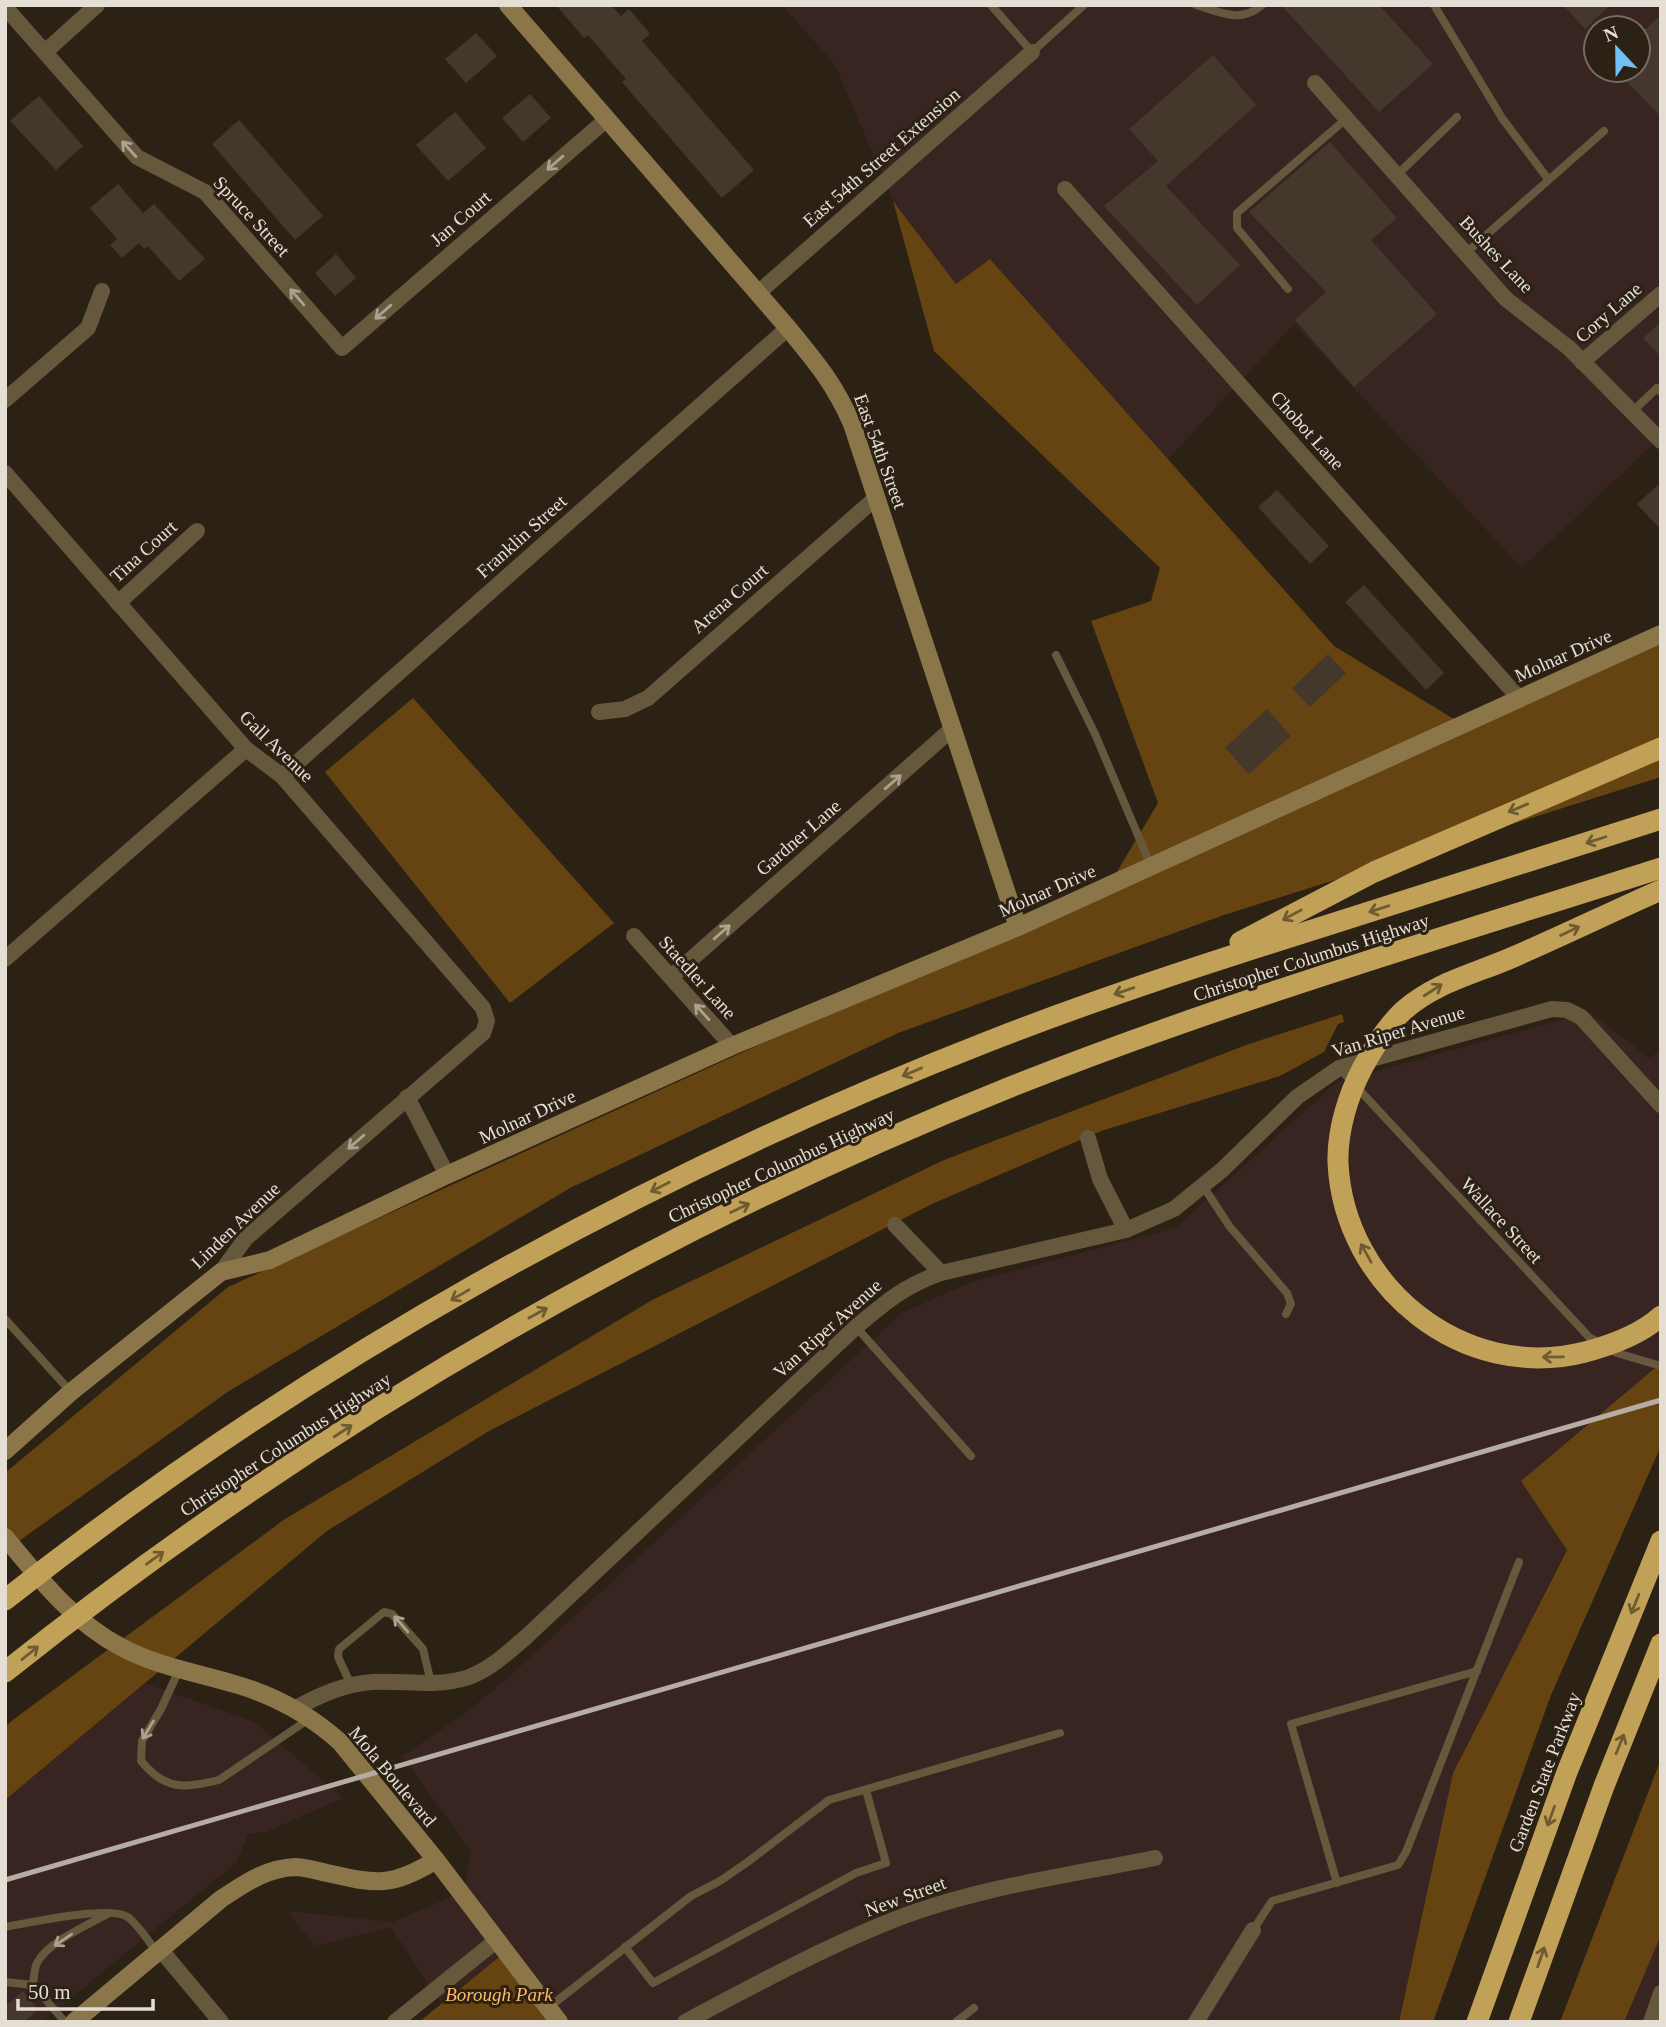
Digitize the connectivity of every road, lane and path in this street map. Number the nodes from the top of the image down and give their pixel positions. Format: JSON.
{"nodes":[{"id":1,"x":97,"y":5,"type":"edge"},
{"id":2,"x":508,"y":5,"type":"edge"},
{"id":3,"x":991,"y":5,"type":"edge"},
{"id":4,"x":1084,"y":5,"type":"edge"},
{"id":5,"x":1196,"y":5,"type":"edge"},
{"id":6,"x":1262,"y":5,"type":"edge"},
{"id":7,"x":1434,"y":5,"type":"edge"},
{"id":8,"x":5,"y":7,"type":"edge"},
{"id":9,"x":45,"y":52,"type":"junction"},
{"id":10,"x":1032,"y":52,"type":"junction"},
{"id":11,"x":1314,"y":83,"type":"dead end"},
{"id":12,"x":1457,"y":117,"type":"dead end"},
{"id":13,"x":1347,"y":118,"type":"junction"},
{"id":14,"x":607,"y":119,"type":"junction"},
{"id":15,"x":1604,"y":131,"type":"dead end"},
{"id":16,"x":1397,"y":175,"type":"junction"},
{"id":17,"x":1548,"y":179,"type":"junction"},
{"id":18,"x":1065,"y":189,"type":"dead end"},
{"id":19,"x":1465,"y":253,"type":"junction"},
{"id":20,"x":1288,"y":289,"type":"dead end"},
{"id":21,"x":102,"y":291,"type":"dead end"},
{"id":22,"x":758,"y":293,"type":"junction"},
{"id":23,"x":1661,"y":294,"type":"edge"},
{"id":24,"x":788,"y":328,"type":"junction"},
{"id":25,"x":342,"y":348,"type":"joint"},
{"id":26,"x":1582,"y":362,"type":"junction"},
{"id":27,"x":1661,"y":392,"type":"edge"},
{"id":28,"x":5,"y":400,"type":"edge"},
{"id":29,"x":1632,"y":412,"type":"junction"},
{"id":30,"x":1661,"y":441,"type":"edge"},
{"id":31,"x":5,"y":473,"type":"edge"},
{"id":32,"x":877,"y":497,"type":"junction"},
{"id":33,"x":197,"y":531,"type":"dead end"},
{"id":34,"x":118,"y":603,"type":"junction"},
{"id":35,"x":1661,"y":634,"type":"edge"},
{"id":36,"x":1056,"y":655,"type":"dead end"},
{"id":37,"x":1519,"y":698,"type":"junction"},
{"id":38,"x":599,"y":712,"type":"dead end"},
{"id":39,"x":953,"y":728,"type":"junction"},
{"id":40,"x":1661,"y":747,"type":"edge"},
{"id":41,"x":246,"y":749,"type":"junction"},
{"id":42,"x":282,"y":776,"type":"junction"},
{"id":43,"x":1661,"y":819,"type":"edge"},
{"id":44,"x":1151,"y":866,"type":"junction"},
{"id":45,"x":1661,"y":869,"type":"edge"},
{"id":46,"x":1661,"y":890,"type":"edge"},
{"id":47,"x":1018,"y":927,"type":"junction"},
{"id":48,"x":634,"y":936,"type":"dead end"},
{"id":49,"x":5,"y":959,"type":"edge"},
{"id":50,"x":1189,"y":970,"type":"junction"},
{"id":51,"x":671,"y":978,"type":"junction"},
{"id":52,"x":486,"y":1021,"type":"joint"},
{"id":53,"x":732,"y":1045,"type":"junction"},
{"id":54,"x":1339,"y":1068,"type":"junction"},
{"id":55,"x":407,"y":1097,"type":"junction"},
{"id":56,"x":1661,"y":1105,"type":"edge"},
{"id":57,"x":1088,"y":1138,"type":"dead end"},
{"id":58,"x":447,"y":1175,"type":"junction"},
{"id":59,"x":1203,"y":1186,"type":"junction"},
{"id":60,"x":895,"y":1226,"type":"dead end"},
{"id":61,"x":1126,"y":1230,"type":"junction"},
{"id":62,"x":221,"y":1272,"type":"junction"},
{"id":63,"x":941,"y":1273,"type":"junction"},
{"id":64,"x":1286,"y":1314,"type":"dead end"},
{"id":65,"x":1661,"y":1316,"type":"edge"},
{"id":66,"x":5,"y":1318,"type":"edge"},
{"id":67,"x":856,"y":1326,"type":"junction"},
{"id":68,"x":1661,"y":1366,"type":"edge"},
{"id":69,"x":71,"y":1392,"type":"junction"},
{"id":70,"x":5,"y":1451,"type":"edge"},
{"id":71,"x":971,"y":1456,"type":"dead end"},
{"id":72,"x":5,"y":1536,"type":"edge"},
{"id":73,"x":1661,"y":1541,"type":"edge"},
{"id":74,"x":1519,"y":1562,"type":"dead end"},
{"id":75,"x":10,"y":1597,"type":"edge"},
{"id":76,"x":1661,"y":1644,"type":"edge"},
{"id":77,"x":179,"y":1670,"type":"junction"},
{"id":78,"x":1477,"y":1671,"type":"junction"},
{"id":79,"x":5,"y":1672,"type":"edge"},
{"id":80,"x":431,"y":1683,"type":"junction"},
{"id":81,"x":351,"y":1685,"type":"junction"},
{"id":82,"x":303,"y":1713,"type":"junction"},
{"id":83,"x":1060,"y":1733,"type":"dead end"},
{"id":84,"x":866,"y":1790,"type":"junction"},
{"id":85,"x":1155,"y":1858,"type":"dead end"},
{"id":86,"x":436,"y":1860,"type":"junction"},
{"id":87,"x":1337,"y":1883,"type":"junction"},
{"id":88,"x":112,"y":1912,"type":"junction"},
{"id":89,"x":5,"y":1927,"type":"edge"},
{"id":90,"x":1252,"y":1930,"type":"joint"},
{"id":91,"x":497,"y":1940,"type":"junction"},
{"id":92,"x":625,"y":1947,"type":"junction"},
{"id":93,"x":158,"y":1951,"type":"junction"},
{"id":94,"x":5,"y":1982,"type":"edge"},
{"id":95,"x":33,"y":1985,"type":"junction"},
{"id":96,"x":1661,"y":1993,"type":"edge"},
{"id":97,"x":974,"y":2008,"type":"dead end"},
{"id":98,"x":553,"y":2015,"type":"edge"},
{"id":99,"x":65,"y":2022,"type":"edge"},
{"id":100,"x":74,"y":2022,"type":"edge"},
{"id":101,"x":221,"y":2022,"type":"edge"},
{"id":102,"x":395,"y":2022,"type":"edge"},
{"id":103,"x":685,"y":2022,"type":"edge"},
{"id":104,"x":956,"y":2022,"type":"edge"},
{"id":105,"x":1196,"y":2022,"type":"edge"},
{"id":106,"x":1477,"y":2022,"type":"edge"},
{"id":107,"x":1519,"y":2022,"type":"edge"},
{"id":108,"x":1651,"y":2022,"type":"edge"}],
"edges":[{"from":1,"to":9,"type":"street"},
{"from":2,"to":14,"type":"street","name":"East 54th Street"},
{"from":3,"to":10,"type":"lane"},
{"from":4,"to":10,"type":"lane"},
{"from":5,"to":6,"type":"lane"},
{"from":7,"to":17,"type":"lane"},
{"from":8,"to":9,"type":"street","name":"Spruce Street"},
{"from":25,"to":9,"type":"street","name":"Spruce Street","one_way":true},
{"from":10,"to":22,"type":"street","name":"East 54th Street Extension"},
{"from":11,"to":13,"type":"street","name":"Bushes Lane"},
{"from":12,"to":16,"type":"lane"},
{"from":13,"to":16,"type":"street","name":"Bushes Lane"},
{"from":13,"to":20,"type":"lane"},
{"from":14,"to":22,"type":"street","name":"East 54th Street"},
{"from":14,"to":25,"type":"street","name":"Jan Court","one_way":true},
{"from":15,"to":17,"type":"lane"},
{"from":16,"to":19,"type":"street","name":"Bushes Lane"},
{"from":17,"to":19,"type":"lane"},
{"from":18,"to":37,"type":"street","name":"Chobot Lane"},
{"from":19,"to":26,"type":"street","name":"Bushes Lane"},
{"from":21,"to":28,"type":"street"},
{"from":22,"to":24,"type":"street","name":"East 54th Street"},
{"from":23,"to":26,"type":"street","name":"Cory Lane"},
{"from":24,"to":32,"type":"street","name":"East 54th Street"},
{"from":24,"to":42,"type":"street","name":"Franklin Street"},
{"from":26,"to":29,"type":"street","name":"Bushes Lane"},
{"from":27,"to":29,"type":"lane"},
{"from":29,"to":30,"type":"street","name":"Bushes Lane"},
{"from":31,"to":34,"type":"street","name":"Gall Avenue"},
{"from":32,"to":38,"type":"street","name":"Arena Court"},
{"from":32,"to":39,"type":"street","name":"East 54th Street"},
{"from":33,"to":34,"type":"street","name":"Tina Court"},
{"from":34,"to":41,"type":"street","name":"Gall Avenue"},
{"from":35,"to":37,"type":"street","name":"Molnar Drive"},
{"from":36,"to":44,"type":"lane"},
{"from":37,"to":44,"type":"street","name":"Molnar Drive"},
{"from":39,"to":47,"type":"street","name":"East 54th Street"},
{"from":51,"to":39,"type":"street","name":"Gardner Lane","one_way":true},
{"from":40,"to":50,"type":"highway","one_way":true},
{"from":41,"to":42,"type":"street","name":"Gall Avenue"},
{"from":41,"to":49,"type":"street"},
{"from":42,"to":52,"type":"street","name":"Gall Avenue"},
{"from":43,"to":50,"type":"highway","name":"Christopher Columbus Highway","one_way":true},
{"from":44,"to":47,"type":"street","name":"Molnar Drive"},
{"from":79,"to":45,"type":"highway","name":"Christopher Columbus Highway","one_way":true},
{"from":65,"to":46,"type":"highway","one_way":true},
{"from":47,"to":53,"type":"street","name":"Molnar Drive"},
{"from":48,"to":51,"type":"street","name":"Staedler Lane"},
{"from":50,"to":75,"type":"highway","name":"Christopher Columbus Highway","one_way":true},
{"from":53,"to":51,"type":"street","name":"Staedler Lane","one_way":true},
{"from":52,"to":55,"type":"street","name":"Linden Avenue"},
{"from":53,"to":58,"type":"street","name":"Molnar Drive"},
{"from":54,"to":56,"type":"street","name":"Van Riper Avenue"},
{"from":54,"to":59,"type":"street","name":"Van Riper Avenue"},
{"from":54,"to":68,"type":"lane","name":"Wallace Street"},
{"from":55,"to":58,"type":"street"},
{"from":55,"to":62,"type":"street","name":"Linden Avenue","one_way":true},
{"from":57,"to":61,"type":"street"},
{"from":58,"to":62,"type":"street","name":"Molnar Drive"},
{"from":59,"to":61,"type":"street","name":"Van Riper Avenue"},
{"from":59,"to":64,"type":"lane"},
{"from":60,"to":63,"type":"street"},
{"from":61,"to":63,"type":"street","name":"Van Riper Avenue"},
{"from":62,"to":69,"type":"street","name":"Linden Avenue"},
{"from":63,"to":67,"type":"street","name":"Van Riper Avenue"},
{"from":66,"to":69,"type":"lane"},
{"from":67,"to":71,"type":"lane"},
{"from":67,"to":80,"type":"street","name":"Van Riper Avenue"},
{"from":69,"to":70,"type":"street","name":"Linden Avenue"},
{"from":72,"to":77,"type":"street","name":"Mola Boulevard"},
{"from":73,"to":106,"type":"highway","name":"Garden State Parkway","one_way":true},
{"from":74,"to":78,"type":"lane"},
{"from":107,"to":76,"type":"highway","one_way":true},
{"from":77,"to":82,"type":"street","name":"Mola Boulevard"},
{"from":77,"to":82,"type":"lane","one_way":true},
{"from":78,"to":87,"type":"lane"},
{"from":78,"to":87,"type":"lane"},
{"from":80,"to":81,"type":"street","name":"Van Riper Avenue"},
{"from":80,"to":81,"type":"lane","one_way":true},
{"from":81,"to":82,"type":"street","name":"Van Riper Avenue"},
{"from":82,"to":86,"type":"street","name":"Mola Boulevard"},
{"from":83,"to":84,"type":"lane"},
{"from":84,"to":92,"type":"lane"},
{"from":84,"to":92,"type":"lane"},
{"from":85,"to":103,"type":"street","name":"New Street"},
{"from":86,"to":91,"type":"street","name":"Mola Boulevard"},
{"from":86,"to":93,"type":"street"},
{"from":87,"to":90,"type":"lane"},
{"from":88,"to":89,"type":"lane"},
{"from":88,"to":93,"type":"lane"},
{"from":88,"to":95,"type":"lane","one_way":true},
{"from":90,"to":105,"type":"street"},
{"from":91,"to":98,"type":"street","name":"Mola Boulevard"},
{"from":91,"to":102,"type":"street"},
{"from":92,"to":98,"type":"lane"},
{"from":93,"to":100,"type":"street"},
{"from":93,"to":101,"type":"street"},
{"from":94,"to":95,"type":"lane"},
{"from":95,"to":99,"type":"lane"},
{"from":96,"to":108,"type":"street"},
{"from":97,"to":104,"type":"lane"}]}
